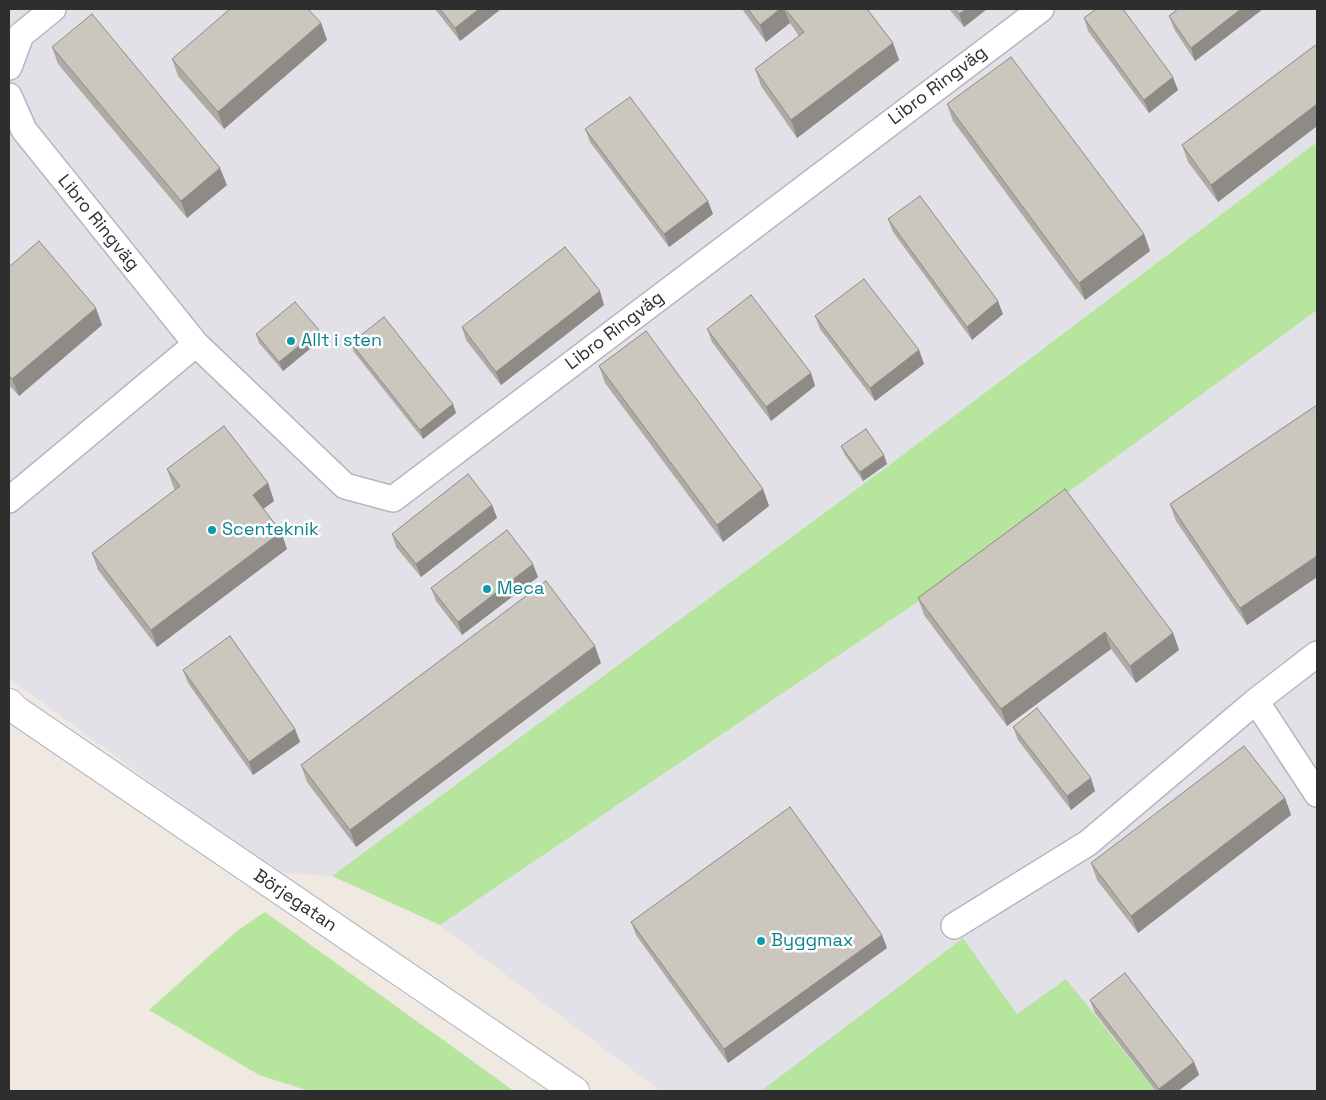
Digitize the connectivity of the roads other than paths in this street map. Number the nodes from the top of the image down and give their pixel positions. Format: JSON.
{"nodes":[{"id":1,"x":53,"y":9,"type":"edge"},
{"id":2,"x":1041,"y":9,"type":"edge"},
{"id":3,"x":9,"y":67,"type":"edge"},
{"id":4,"x":9,"y":96,"type":"edge"},
{"id":5,"x":196,"y":344,"type":"junction"},
{"id":6,"x":9,"y":500,"type":"edge"},
{"id":7,"x":1317,"y":654,"type":"edge"},
{"id":8,"x":1256,"y":701,"type":"junction"},
{"id":9,"x":11,"y":707,"type":"edge"},
{"id":10,"x":1317,"y":794,"type":"edge"},
{"id":11,"x":954,"y":926,"type":"dead end"},
{"id":12,"x":575,"y":1091,"type":"edge"}],
"edges":[{"from":1,"to":3,"type":"street"},
{"from":2,"to":5,"type":"street","name":"Libro Ringväg"},
{"from":4,"to":5,"type":"street","name":"Libro Ringväg"},
{"from":5,"to":6,"type":"street"},
{"from":7,"to":8,"type":"street"},
{"from":8,"to":10,"type":"street"},
{"from":8,"to":11,"type":"street"},
{"from":9,"to":12,"type":"main road","name":"Börjegatan"}]}
